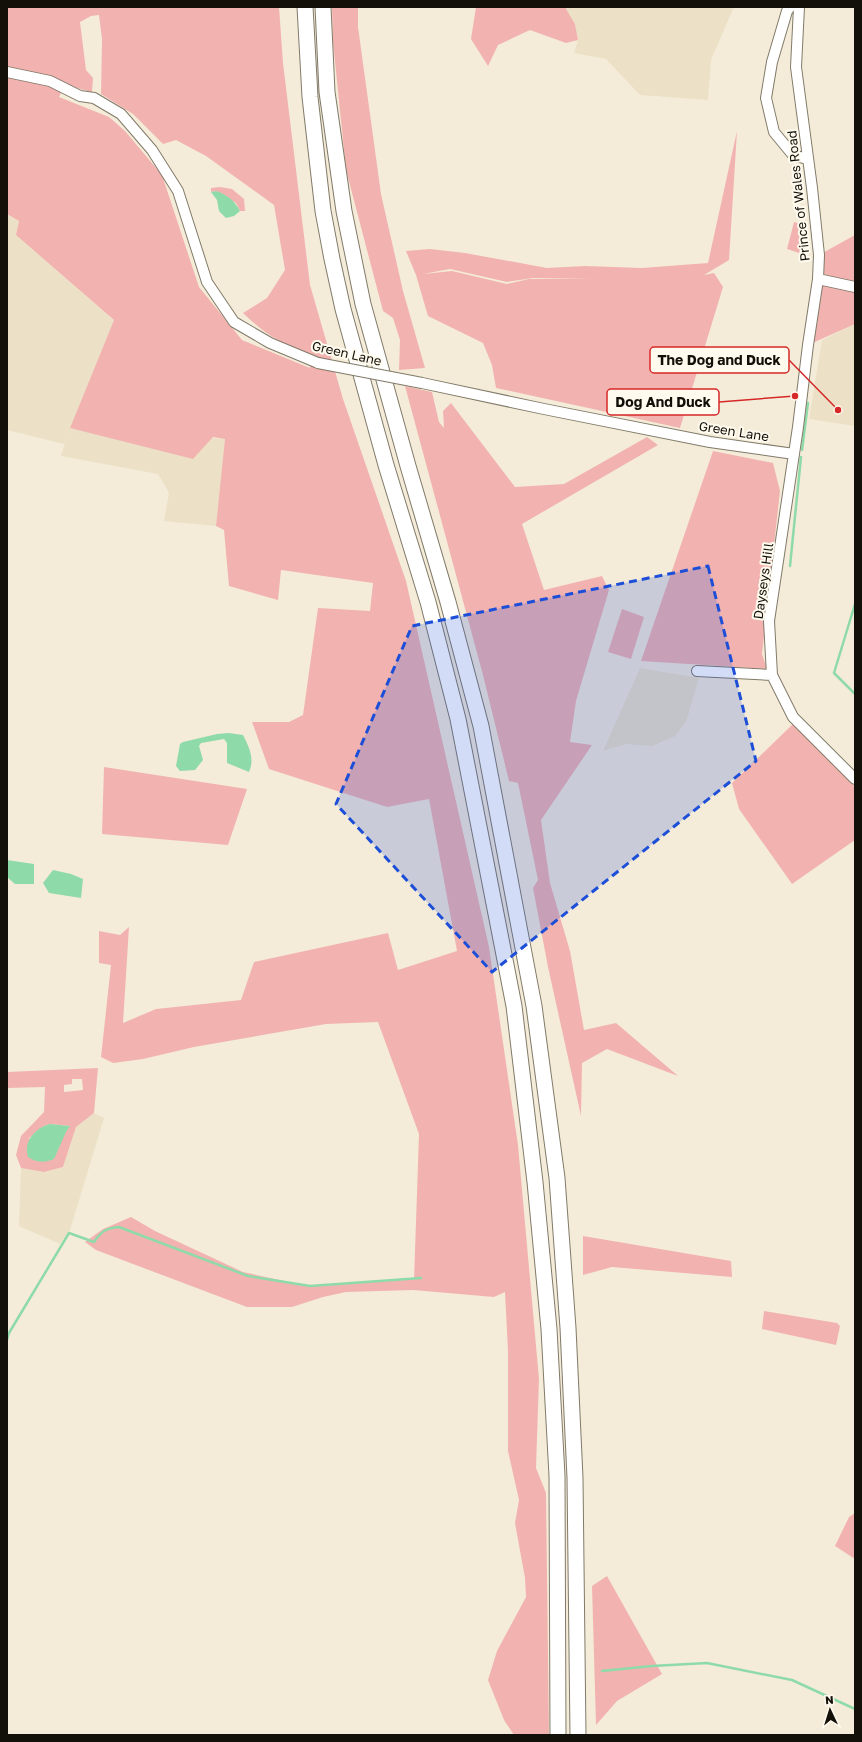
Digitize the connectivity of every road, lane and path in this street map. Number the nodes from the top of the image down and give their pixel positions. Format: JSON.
{"nodes":[{"id":1,"x":305,"y":7,"type":"edge"},
{"id":2,"x":323,"y":7,"type":"edge"},
{"id":3,"x":790,"y":7,"type":"edge"},
{"id":4,"x":799,"y":7,"type":"edge"},
{"id":5,"x":7,"y":72,"type":"edge"},
{"id":6,"x":807,"y":159,"type":"junction"},
{"id":7,"x":818,"y":279,"type":"junction"},
{"id":8,"x":855,"y":287,"type":"edge"},
{"id":9,"x":794,"y":454,"type":"junction"},
{"id":10,"x":697,"y":671,"type":"dead end"},
{"id":11,"x":772,"y":675,"type":"junction"},
{"id":12,"x":855,"y":779,"type":"edge"},
{"id":13,"x":558,"y":1735,"type":"edge"},
{"id":14,"x":578,"y":1735,"type":"edge"}],
"edges":[{"from":1,"to":13,"type":"highway"},
{"from":2,"to":14,"type":"highway"},
{"from":3,"to":6,"type":"street"},
{"from":4,"to":6,"type":"street","name":"Prince of Wales Road"},
{"from":5,"to":9,"type":"street","name":"Green Lane","bridge":true},
{"from":6,"to":7,"type":"street","name":"Prince of Wales Road"},
{"from":7,"to":8,"type":"street"},
{"from":7,"to":9,"type":"street","name":"Prince of Wales Road"},
{"from":9,"to":11,"type":"street","name":"Dayseys Hill"},
{"from":10,"to":11,"type":"street"},
{"from":11,"to":12,"type":"street","name":"Dayseys Hill"}]}
